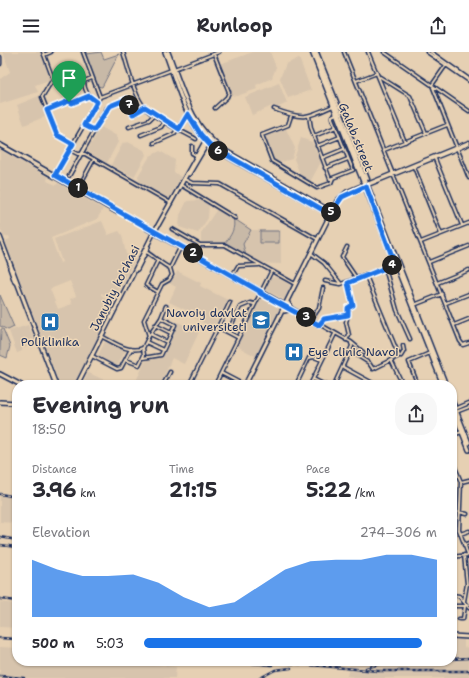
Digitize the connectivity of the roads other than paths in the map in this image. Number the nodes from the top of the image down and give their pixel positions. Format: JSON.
{"nodes":[{"id":1,"x":51,"y":52,"type":"edge"},
{"id":2,"x":83,"y":52,"type":"edge"},
{"id":3,"x":123,"y":52,"type":"edge"},
{"id":4,"x":165,"y":52,"type":"edge"},
{"id":5,"x":168,"y":52,"type":"edge"},
{"id":6,"x":219,"y":52,"type":"edge"},
{"id":7,"x":314,"y":52,"type":"edge"},
{"id":8,"x":344,"y":52,"type":"edge"},
{"id":9,"x":368,"y":52,"type":"edge"},
{"id":10,"x":384,"y":52,"type":"edge"},
{"id":11,"x":427,"y":52,"type":"edge"},
{"id":12,"x":431,"y":52,"type":"edge"},
{"id":13,"x":44,"y":53,"type":"edge"},
{"id":14,"x":214,"y":54,"type":"junction"},
{"id":15,"x":0,"y":57,"type":"edge"},
{"id":16,"x":0,"y":64,"type":"edge"},
{"id":17,"x":446,"y":65,"type":"junction"},
{"id":18,"x":173,"y":69,"type":"junction"},
{"id":19,"x":377,"y":73,"type":"junction"},
{"id":20,"x":379,"y":77,"type":"junction"},
{"id":21,"x":92,"y":78,"type":"junction"},
{"id":22,"x":469,"y":80,"type":"edge"},
{"id":23,"x":356,"y":81,"type":"junction"},
{"id":24,"x":134,"y":84,"type":"junction"},
{"id":25,"x":432,"y":85,"type":"junction"},
{"id":26,"x":67,"y":92,"type":"dead end"},
{"id":27,"x":89,"y":96,"type":"junction"},
{"id":28,"x":100,"y":97,"type":"junction"},
{"id":29,"x":69,"y":102,"type":"junction"},
{"id":30,"x":97,"y":102,"type":"junction"},
{"id":31,"x":335,"y":103,"type":"junction"},
{"id":32,"x":145,"y":107,"type":"junction"},
{"id":33,"x":215,"y":108,"type":"dead end"},
{"id":34,"x":274,"y":109,"type":"dead end"},
{"id":35,"x":47,"y":110,"type":"junction"},
{"id":36,"x":469,"y":111,"type":"edge"},
{"id":37,"x":154,"y":114,"type":"junction"},
{"id":38,"x":188,"y":114,"type":"junction"},
{"id":39,"x":336,"y":114,"type":"junction"},
{"id":40,"x":291,"y":116,"type":"junction"},
{"id":41,"x":309,"y":116,"type":"junction"},
{"id":42,"x":166,"y":121,"type":"junction"},
{"id":43,"x":84,"y":125,"type":"junction"},
{"id":44,"x":447,"y":125,"type":"junction"},
{"id":45,"x":130,"y":127,"type":"dead end"},
{"id":46,"x":336,"y":127,"type":"junction"},
{"id":47,"x":179,"y":129,"type":"junction"},
{"id":48,"x":94,"y":130,"type":"junction"},
{"id":49,"x":426,"y":133,"type":"junction"},
{"id":50,"x":141,"y":135,"type":"dead end"},
{"id":51,"x":314,"y":136,"type":"junction"},
{"id":52,"x":340,"y":137,"type":"junction"},
{"id":53,"x":196,"y":139,"type":"dead end"},
{"id":54,"x":207,"y":141,"type":"junction"},
{"id":55,"x":405,"y":142,"type":"junction"},
{"id":56,"x":154,"y":143,"type":"dead end"},
{"id":57,"x":469,"y":143,"type":"edge"},
{"id":58,"x":73,"y":144,"type":"junction"},
{"id":59,"x":0,"y":145,"type":"edge"},
{"id":60,"x":192,"y":146,"type":"dead end"},
{"id":61,"x":317,"y":146,"type":"junction"},
{"id":62,"x":344,"y":149,"type":"junction"},
{"id":63,"x":457,"y":149,"type":"junction"},
{"id":64,"x":70,"y":150,"type":"junction"},
{"id":65,"x":384,"y":150,"type":"junction"},
{"id":66,"x":80,"y":154,"type":"junction"},
{"id":67,"x":197,"y":156,"type":"junction"},
{"id":68,"x":322,"y":158,"type":"junction"},
{"id":69,"x":94,"y":159,"type":"junction"},
{"id":70,"x":348,"y":159,"type":"junction"},
{"id":71,"x":435,"y":159,"type":"junction"},
{"id":72,"x":414,"y":167,"type":"junction"},
{"id":73,"x":325,"y":168,"type":"junction"},
{"id":74,"x":363,"y":170,"type":"junction"},
{"id":75,"x":394,"y":174,"type":"junction"},
{"id":76,"x":55,"y":176,"type":"junction"},
{"id":77,"x":69,"y":176,"type":"dead end"},
{"id":78,"x":333,"y":178,"type":"junction"},
{"id":79,"x":469,"y":178,"type":"edge"},
{"id":80,"x":185,"y":179,"type":"junction"},
{"id":81,"x":368,"y":179,"type":"dead end"},
{"id":82,"x":81,"y":183,"type":"dead end"},
{"id":83,"x":180,"y":185,"type":"junction"},
{"id":84,"x":366,"y":185,"type":"junction"},
{"id":85,"x":171,"y":203,"type":"junction"},
{"id":86,"x":331,"y":213,"type":"junction"},
{"id":87,"x":235,"y":218,"type":"dead end"},
{"id":88,"x":469,"y":222,"type":"edge"},
{"id":89,"x":462,"y":225,"type":"junction"},
{"id":90,"x":172,"y":228,"type":"dead end"},
{"id":91,"x":155,"y":233,"type":"junction"},
{"id":92,"x":441,"y":234,"type":"junction"},
{"id":93,"x":0,"y":237,"type":"edge"},
{"id":94,"x":317,"y":239,"type":"junction"},
{"id":95,"x":421,"y":242,"type":"junction"},
{"id":96,"x":1,"y":244,"type":"edge"},
{"id":97,"x":200,"y":245,"type":"junction"},
{"id":98,"x":469,"y":246,"type":"edge"},
{"id":99,"x":347,"y":247,"type":"dead end"},
{"id":100,"x":180,"y":248,"type":"junction"},
{"id":101,"x":145,"y":252,"type":"junction"},
{"id":102,"x":312,"y":254,"type":"junction"},
{"id":103,"x":194,"y":255,"type":"junction"},
{"id":104,"x":158,"y":260,"type":"junction"},
{"id":105,"x":429,"y":262,"type":"junction"},
{"id":106,"x":395,"y":264,"type":"junction"},
{"id":107,"x":259,"y":265,"type":"junction"},
{"id":108,"x":170,"y":268,"type":"junction"},
{"id":109,"x":385,"y":268,"type":"junction"},
{"id":110,"x":469,"y":270,"type":"edge"},
{"id":111,"x":271,"y":272,"type":"junction"},
{"id":112,"x":231,"y":276,"type":"junction"},
{"id":113,"x":366,"y":276,"type":"junction"},
{"id":114,"x":357,"y":279,"type":"junction"},
{"id":115,"x":325,"y":281,"type":"dead end"},
{"id":116,"x":348,"y":283,"type":"junction"},
{"id":117,"x":437,"y":283,"type":"junction"},
{"id":118,"x":295,"y":284,"type":"junction"},
{"id":119,"x":340,"y":284,"type":"junction"},
{"id":120,"x":323,"y":288,"type":"dead end"},
{"id":121,"x":158,"y":292,"type":"junction"},
{"id":122,"x":260,"y":293,"type":"junction"},
{"id":123,"x":442,"y":294,"type":"junction"},
{"id":124,"x":469,"y":294,"type":"edge"},
{"id":125,"x":230,"y":302,"type":"dead end"},
{"id":126,"x":446,"y":303,"type":"junction"},
{"id":127,"x":254,"y":304,"type":"junction"},
{"id":128,"x":414,"y":305,"type":"junction"},
{"id":129,"x":166,"y":306,"type":"dead end"},
{"id":130,"x":285,"y":306,"type":"junction"},
{"id":131,"x":348,"y":315,"type":"junction"},
{"id":132,"x":161,"y":318,"type":"junction"},
{"id":133,"x":469,"y":318,"type":"edge"},
{"id":134,"x":311,"y":320,"type":"junction"},
{"id":135,"x":155,"y":325,"type":"junction"},
{"id":136,"x":319,"y":325,"type":"junction"},
{"id":137,"x":454,"y":325,"type":"junction"},
{"id":138,"x":218,"y":327,"type":"junction"},
{"id":139,"x":228,"y":332,"type":"junction"},
{"id":140,"x":171,"y":334,"type":"junction"},
{"id":141,"x":335,"y":334,"type":"junction"},
{"id":142,"x":150,"y":335,"type":"junction"},
{"id":143,"x":102,"y":336,"type":"junction"},
{"id":144,"x":238,"y":337,"type":"junction"},
{"id":145,"x":410,"y":339,"type":"dead end"},
{"id":146,"x":346,"y":340,"type":"junction"},
{"id":147,"x":146,"y":342,"type":"junction"},
{"id":148,"x":167,"y":342,"type":"junction"},
{"id":149,"x":351,"y":342,"type":"junction"},
{"id":150,"x":469,"y":343,"type":"edge"},
{"id":151,"x":403,"y":346,"type":"dead end"},
{"id":152,"x":143,"y":348,"type":"junction"},
{"id":153,"x":131,"y":349,"type":"junction"},
{"id":154,"x":163,"y":350,"type":"junction"},
{"id":155,"x":350,"y":351,"type":"junction"},
{"id":156,"x":364,"y":353,"type":"dead end"},
{"id":157,"x":430,"y":353,"type":"junction"},
{"id":158,"x":92,"y":356,"type":"junction"},
{"id":159,"x":400,"y":356,"type":"junction"},
{"id":160,"x":143,"y":358,"type":"junction"},
{"id":161,"x":126,"y":360,"type":"junction"},
{"id":162,"x":322,"y":360,"type":"junction"},
{"id":163,"x":391,"y":360,"type":"junction"},
{"id":164,"x":343,"y":367,"type":"junction"},
{"id":165,"x":170,"y":372,"type":"dead end"},
{"id":166,"x":221,"y":373,"type":"junction"},
{"id":167,"x":0,"y":374,"type":"edge"},
{"id":168,"x":313,"y":379,"type":"edge"},
{"id":169,"x":12,"y":380,"type":"edge"},
{"id":170,"x":54,"y":380,"type":"edge"},
{"id":171,"x":80,"y":380,"type":"edge"},
{"id":172,"x":166,"y":380,"type":"edge"},
{"id":173,"x":192,"y":380,"type":"edge"},
{"id":174,"x":218,"y":380,"type":"edge"},
{"id":175,"x":236,"y":380,"type":"edge"},
{"id":176,"x":248,"y":380,"type":"edge"},
{"id":177,"x":298,"y":380,"type":"edge"},
{"id":178,"x":336,"y":380,"type":"edge"},
{"id":179,"x":367,"y":380,"type":"edge"},
{"id":180,"x":400,"y":380,"type":"edge"},
{"id":181,"x":416,"y":380,"type":"edge"},
{"id":182,"x":442,"y":380,"type":"edge"},
{"id":183,"x":442,"y":380,"type":"edge"},
{"id":184,"x":0,"y":402,"type":"edge"},
{"id":185,"x":12,"y":403,"type":"edge"},
{"id":186,"x":469,"y":403,"type":"edge"},
{"id":187,"x":469,"y":406,"type":"edge"},
{"id":188,"x":457,"y":409,"type":"edge"},
{"id":189,"x":457,"y":409,"type":"edge"},
{"id":190,"x":457,"y":416,"type":"edge"},
{"id":191,"x":465,"y":432,"type":"edge"},
{"id":192,"x":469,"y":443,"type":"edge"},
{"id":193,"x":469,"y":450,"type":"edge"},
{"id":194,"x":457,"y":469,"type":"edge"},
{"id":195,"x":469,"y":480,"type":"edge"},
{"id":196,"x":461,"y":482,"type":"junction"},
{"id":197,"x":459,"y":512,"type":"junction"},
{"id":198,"x":468,"y":514,"type":"dead end"},
{"id":199,"x":469,"y":531,"type":"edge"},
{"id":200,"x":460,"y":534,"type":"junction"},
{"id":201,"x":469,"y":543,"type":"edge"},
{"id":202,"x":464,"y":545,"type":"junction"},
{"id":203,"x":464,"y":555,"type":"junction"},
{"id":204,"x":457,"y":556,"type":"edge"},
{"id":205,"x":469,"y":556,"type":"edge"},
{"id":206,"x":457,"y":596,"type":"edge"},
{"id":207,"x":464,"y":601,"type":"junction"},
{"id":208,"x":457,"y":606,"type":"edge"},
{"id":209,"x":467,"y":607,"type":"edge"},
{"id":210,"x":460,"y":619,"type":"dead end"},
{"id":211,"x":457,"y":635,"type":"edge"},
{"id":212,"x":469,"y":636,"type":"edge"}],
"edges":[{"from":1,"to":13,"type":"street"},
{"from":2,"to":21,"type":"street"},
{"from":3,"to":24,"type":"street"},
{"from":4,"to":18,"type":"main road"},
{"from":5,"to":18,"type":"main road"},
{"from":6,"to":14,"type":"street"},
{"from":7,"to":31,"type":"main road","name":"Galab street"},
{"from":7,"to":31,"type":"street"},
{"from":8,"to":23,"type":"street"},
{"from":9,"to":19,"type":"street"},
{"from":10,"to":25,"type":"street"},
{"from":11,"to":17,"type":"street"},
{"from":12,"to":22,"type":"street"},
{"from":13,"to":35,"type":"street"},
{"from":14,"to":18,"type":"street"},
{"from":14,"to":33,"type":"street"},
{"from":15,"to":16,"type":"street"},
{"from":17,"to":22,"type":"street"},
{"from":17,"to":25,"type":"street"},
{"from":18,"to":24,"type":"street"},
{"from":18,"to":38,"type":"main road"},
{"from":18,"to":54,"type":"main road"},
{"from":19,"to":20,"type":"street"},
{"from":19,"to":23,"type":"street"},
{"from":20,"to":49,"type":"street"},
{"from":20,"to":55,"type":"street"},
{"from":21,"to":27,"type":"street"},
{"from":21,"to":28,"type":"street"},
{"from":23,"to":65,"type":"street"},
{"from":24,"to":28,"type":"street"},
{"from":24,"to":32,"type":"street"},
{"from":25,"to":36,"type":"street"},
{"from":25,"to":44,"type":"street"},
{"from":26,"to":29,"type":"street"},
{"from":27,"to":29,"type":"street"},
{"from":27,"to":30,"type":"street"},
{"from":28,"to":30,"type":"street"},
{"from":29,"to":35,"type":"street"},
{"from":30,"to":43,"type":"street"},
{"from":31,"to":39,"type":"main road","name":"Galab street"},
{"from":31,"to":41,"type":"street"},
{"from":31,"to":74,"type":"main road"},
{"from":32,"to":37,"type":"street"},
{"from":32,"to":48,"type":"street"},
{"from":34,"to":40,"type":"street"},
{"from":35,"to":58,"type":"street"},
{"from":37,"to":42,"type":"street"},
{"from":37,"to":45,"type":"street"},
{"from":38,"to":47,"type":"street"},
{"from":38,"to":54,"type":"main road"},
{"from":39,"to":46,"type":"street"},
{"from":39,"to":84,"type":"main road","name":"Galab street"},
{"from":40,"to":41,"type":"street"},
{"from":40,"to":78,"type":"street"},
{"from":41,"to":51,"type":"street"},
{"from":42,"to":47,"type":"street"},
{"from":42,"to":50,"type":"street"},
{"from":43,"to":48,"type":"street"},
{"from":43,"to":58,"type":"street"},
{"from":44,"to":49,"type":"street"},
{"from":44,"to":63,"type":"street"},
{"from":46,"to":51,"type":"street"},
{"from":46,"to":52,"type":"street"},
{"from":47,"to":53,"type":"street"},
{"from":47,"to":56,"type":"street"},
{"from":48,"to":66,"type":"street"},
{"from":49,"to":55,"type":"street"},
{"from":51,"to":61,"type":"street"},
{"from":52,"to":61,"type":"street"},
{"from":52,"to":62,"type":"street"},
{"from":54,"to":67,"type":"main road","name":"Janubiy ko'chasi"},
{"from":54,"to":80,"type":"main road","name":"Janubiy ko'chasi"},
{"from":54,"to":86,"type":"main road"},
{"from":55,"to":65,"type":"street"},
{"from":57,"to":63,"type":"street"},
{"from":58,"to":64,"type":"street"},
{"from":59,"to":76,"type":"street"},
{"from":60,"to":67,"type":"street"},
{"from":61,"to":68,"type":"street"},
{"from":62,"to":68,"type":"street"},
{"from":62,"to":70,"type":"street"},
{"from":63,"to":71,"type":"street"},
{"from":63,"to":75,"type":"street"},
{"from":63,"to":79,"type":"street"},
{"from":64,"to":66,"type":"street"},
{"from":64,"to":76,"type":"street"},
{"from":65,"to":75,"type":"street"},
{"from":66,"to":69,"type":"street"},
{"from":66,"to":77,"type":"street"},
{"from":67,"to":80,"type":"main road","name":"Janubiy ko'chasi"},
{"from":68,"to":73,"type":"street"},
{"from":69,"to":82,"type":"street"},
{"from":69,"to":85,"type":"street"},
{"from":70,"to":73,"type":"street"},
{"from":70,"to":78,"type":"street"},
{"from":71,"to":72,"type":"street"},
{"from":71,"to":89,"type":"street"},
{"from":72,"to":75,"type":"street"},
{"from":72,"to":92,"type":"street"},
{"from":73,"to":78,"type":"street"},
{"from":74,"to":81,"type":"street"},
{"from":74,"to":84,"type":"main road"},
{"from":75,"to":84,"type":"street"},
{"from":75,"to":95,"type":"street"},
{"from":76,"to":91,"type":"street"},
{"from":80,"to":83,"type":"main road","name":"Janubiy ko'chasi"},
{"from":80,"to":91,"type":"main road","name":"Janubiy ko'chasi"},
{"from":80,"to":94,"type":"street"},
{"from":83,"to":85,"type":"main road","name":"Janubiy ko'chasi"},
{"from":83,"to":87,"type":"street"},
{"from":84,"to":86,"type":"main road"},
{"from":84,"to":106,"type":"main road","name":"Galab street"},
{"from":84,"to":128,"type":"main road"},
{"from":85,"to":91,"type":"main road","name":"Janubiy ko'chasi"},
{"from":86,"to":94,"type":"main road"},
{"from":86,"to":102,"type":"main road"},
{"from":88,"to":89,"type":"street"},
{"from":89,"to":92,"type":"street"},
{"from":90,"to":97,"type":"street"},
{"from":91,"to":100,"type":"street"},
{"from":91,"to":101,"type":"main road","name":"Janubiy ko'chasi"},
{"from":91,"to":103,"type":"street"},
{"from":92,"to":95,"type":"street"},
{"from":93,"to":96,"type":"main road"},
{"from":94,"to":118,"type":"main road"},
{"from":95,"to":105,"type":"street"},
{"from":96,"to":170,"type":"main road"},
{"from":97,"to":103,"type":"street"},
{"from":97,"to":107,"type":"street"},
{"from":98,"to":105,"type":"street"},
{"from":99,"to":114,"type":"street"},
{"from":100,"to":103,"type":"street"},
{"from":100,"to":108,"type":"street"},
{"from":101,"to":104,"type":"street"},
{"from":101,"to":143,"type":"main road","name":"Janubiy ko'chasi"},
{"from":102,"to":119,"type":"street"},
{"from":102,"to":130,"type":"main road"},
{"from":103,"to":112,"type":"street"},
{"from":104,"to":108,"type":"street"},
{"from":104,"to":121,"type":"street"},
{"from":105,"to":117,"type":"street"},
{"from":106,"to":109,"type":"street"},
{"from":106,"to":157,"type":"main road","name":"Galab street"},
{"from":107,"to":111,"type":"street"},
{"from":107,"to":112,"type":"street"},
{"from":108,"to":121,"type":"street"},
{"from":109,"to":113,"type":"street"},
{"from":109,"to":145,"type":"street"},
{"from":110,"to":117,"type":"street"},
{"from":111,"to":118,"type":"street"},
{"from":111,"to":122,"type":"street"},
{"from":112,"to":122,"type":"street"},
{"from":113,"to":114,"type":"street"},
{"from":113,"to":159,"type":"street"},
{"from":114,"to":116,"type":"street"},
{"from":115,"to":119,"type":"street"},
{"from":116,"to":119,"type":"street"},
{"from":116,"to":131,"type":"street"},
{"from":117,"to":123,"type":"street"},
{"from":118,"to":130,"type":"main road"},
{"from":120,"to":134,"type":"street"},
{"from":121,"to":142,"type":"street"},
{"from":122,"to":127,"type":"street"},
{"from":122,"to":130,"type":"street"},
{"from":123,"to":126,"type":"street"},
{"from":123,"to":128,"type":"street"},
{"from":124,"to":126,"type":"street"},
{"from":125,"to":138,"type":"street"},
{"from":126,"to":137,"type":"street"},
{"from":127,"to":139,"type":"street"},
{"from":127,"to":144,"type":"street"},
{"from":128,"to":182,"type":"main road"},
{"from":129,"to":132,"type":"street"},
{"from":130,"to":134,"type":"street"},
{"from":130,"to":176,"type":"main road"},
{"from":131,"to":136,"type":"street"},
{"from":131,"to":146,"type":"street"},
{"from":132,"to":135,"type":"street"},
{"from":132,"to":140,"type":"street"},
{"from":133,"to":137,"type":"street"},
{"from":134,"to":136,"type":"street"},
{"from":135,"to":140,"type":"street"},
{"from":135,"to":142,"type":"street"},
{"from":136,"to":141,"type":"street"},
{"from":137,"to":150,"type":"street"},
{"from":138,"to":139,"type":"street"},
{"from":138,"to":173,"type":"street"},
{"from":139,"to":144,"type":"street"},
{"from":140,"to":148,"type":"street"},
{"from":141,"to":146,"type":"street"},
{"from":141,"to":162,"type":"street"},
{"from":142,"to":147,"type":"street"},
{"from":142,"to":148,"type":"street"},
{"from":143,"to":153,"type":"street"},
{"from":143,"to":158,"type":"main road","name":"Janubiy ko'chasi"},
{"from":144,"to":166,"type":"street"},
{"from":146,"to":149,"type":"street"},
{"from":147,"to":152,"type":"street"},
{"from":147,"to":154,"type":"street"},
{"from":148,"to":154,"type":"street"},
{"from":149,"to":155,"type":"street"},
{"from":149,"to":156,"type":"street"},
{"from":151,"to":159,"type":"street"},
{"from":152,"to":153,"type":"street"},
{"from":152,"to":160,"type":"street"},
{"from":153,"to":161,"type":"street"},
{"from":154,"to":160,"type":"street"},
{"from":155,"to":163,"type":"street"},
{"from":155,"to":164,"type":"street"},
{"from":157,"to":181,"type":"street"},
{"from":157,"to":183,"type":"main road","name":"Galab street"},
{"from":158,"to":161,"type":"street"},
{"from":158,"to":171,"type":"main road","name":"Janubiy ko'chasi"},
{"from":159,"to":163,"type":"street"},
{"from":160,"to":161,"type":"street"},
{"from":162,"to":168,"type":"street"},
{"from":162,"to":177,"type":"street"},
{"from":163,"to":180,"type":"street"},
{"from":164,"to":178,"type":"street"},
{"from":164,"to":179,"type":"street"},
{"from":165,"to":172,"type":"street"},
{"from":166,"to":174,"type":"street"},
{"from":166,"to":175,"type":"street"},
{"from":167,"to":169,"type":"main road"},
{"from":184,"to":185,"type":"main road"},
{"from":186,"to":188,"type":"street"},
{"from":187,"to":189,"type":"street"},
{"from":190,"to":191,"type":"main road"},
{"from":191,"to":192,"type":"main road"},
{"from":191,"to":193,"type":"main road"},
{"from":194,"to":196,"type":"street"},
{"from":195,"to":196,"type":"street"},
{"from":196,"to":197,"type":"street"},
{"from":197,"to":198,"type":"street"},
{"from":197,"to":200,"type":"street"},
{"from":199,"to":200,"type":"street"},
{"from":200,"to":202,"type":"street"},
{"from":201,"to":202,"type":"street"},
{"from":202,"to":205,"type":"street"},
{"from":203,"to":204,"type":"street"},
{"from":203,"to":205,"type":"street"},
{"from":203,"to":207,"type":"street"},
{"from":206,"to":207,"type":"street"},
{"from":207,"to":209,"type":"street"},
{"from":208,"to":209,"type":"street"},
{"from":209,"to":210,"type":"street"},
{"from":211,"to":212,"type":"main road"}]}
